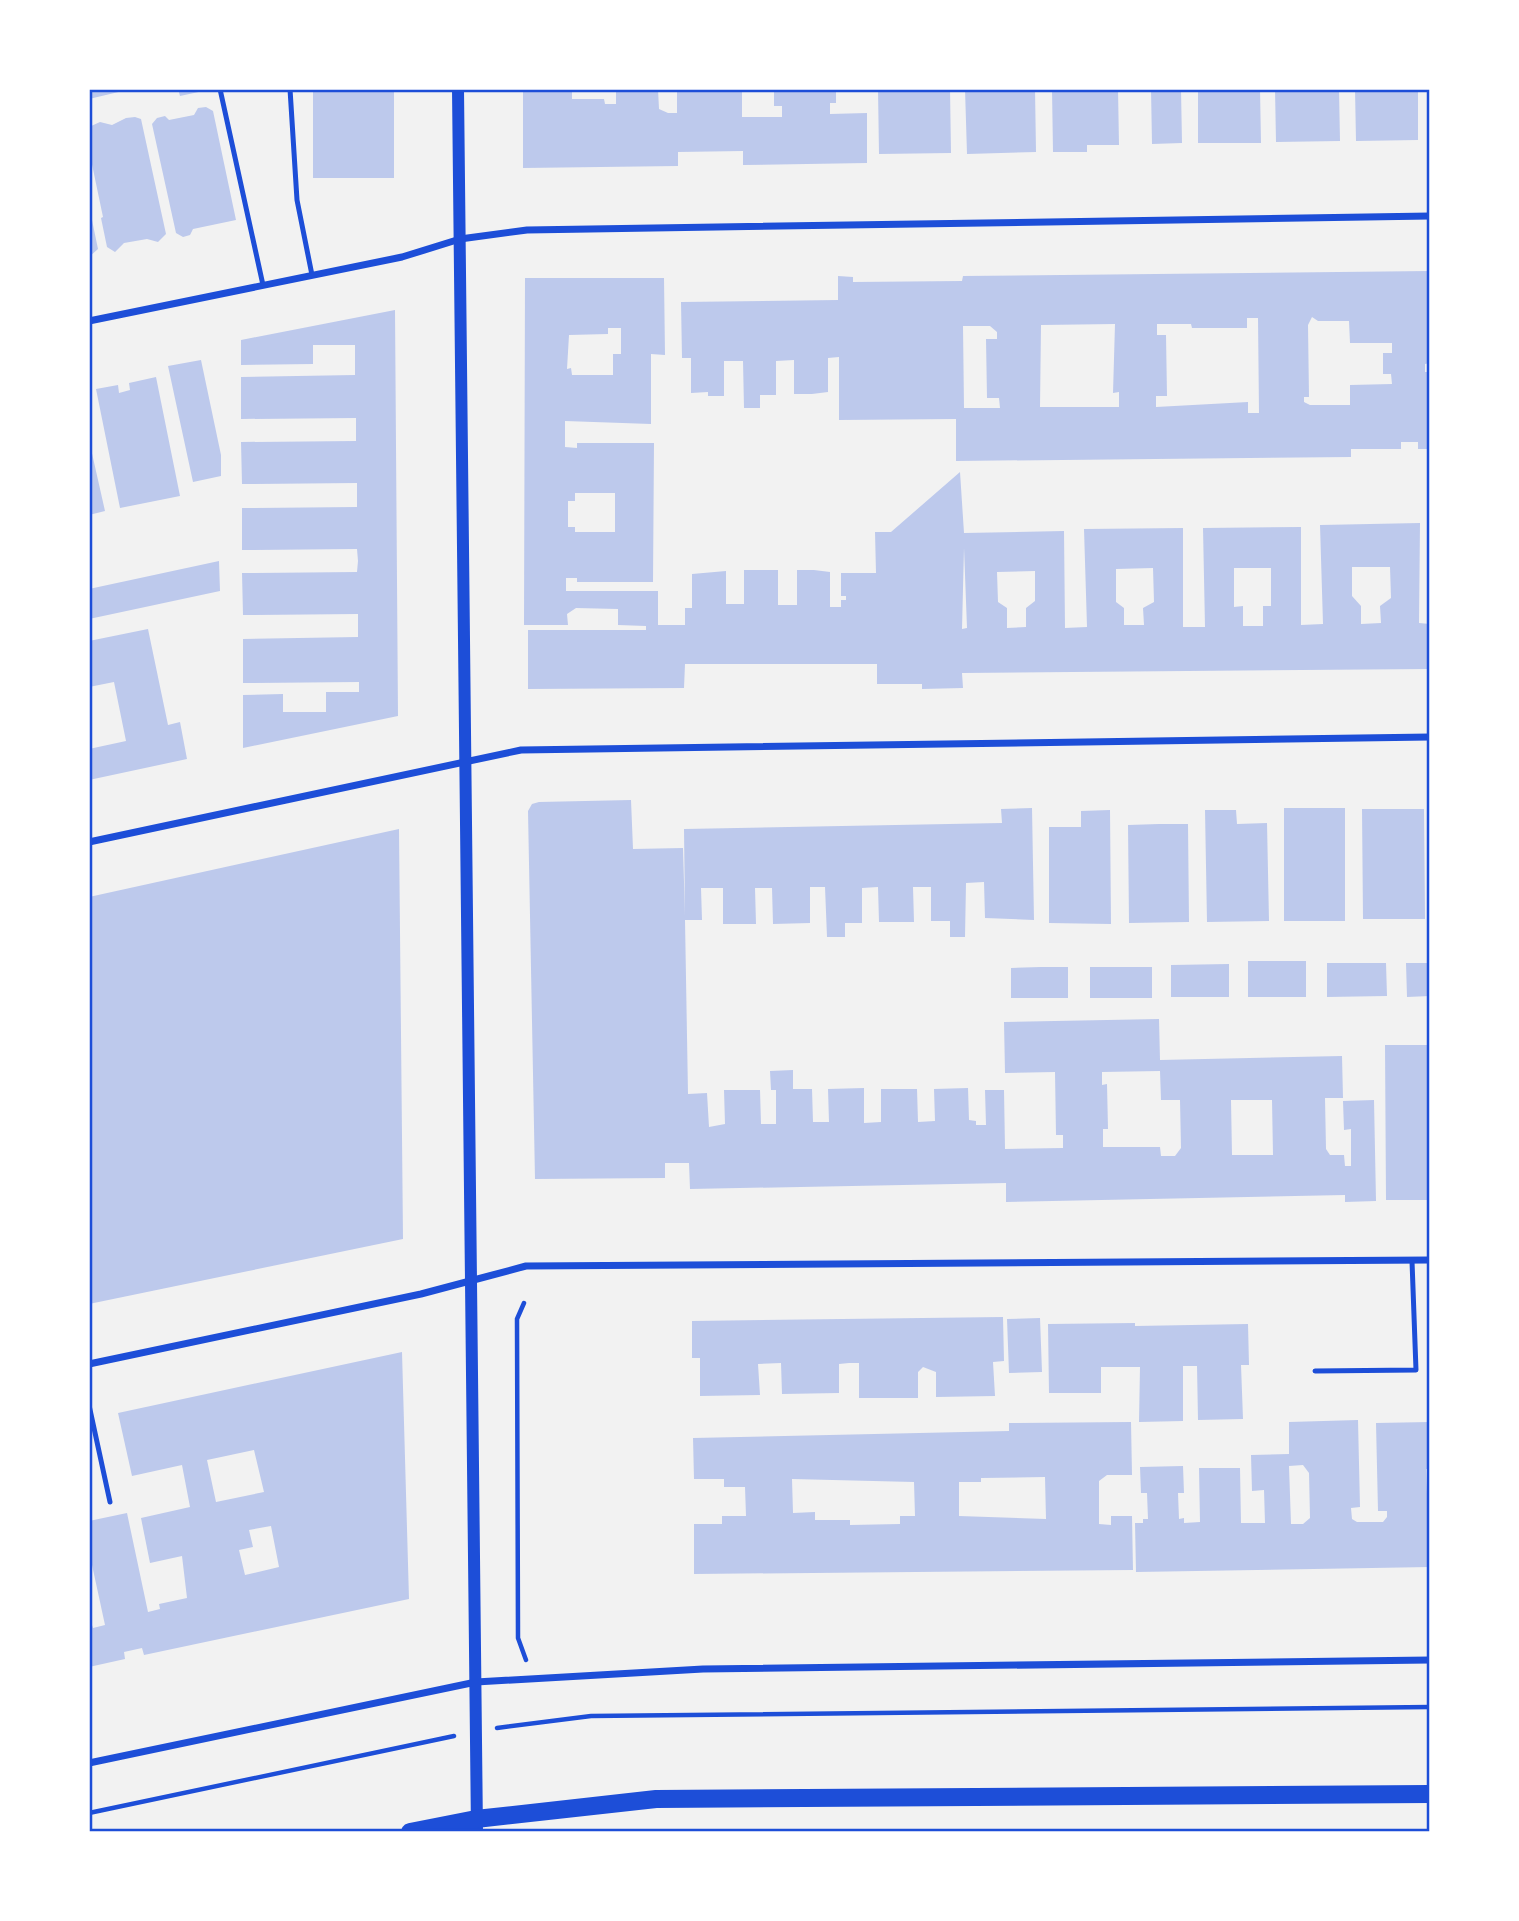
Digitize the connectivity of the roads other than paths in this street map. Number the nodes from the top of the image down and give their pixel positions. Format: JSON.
{"nodes":[{"id":1,"x":220,"y":89,"type":"edge"},
{"id":2,"x":290,"y":89,"type":"edge"},
{"id":3,"x":458,"y":89,"type":"edge"},
{"id":4,"x":1430,"y":216,"type":"edge"},
{"id":5,"x":460,"y":239,"type":"junction"},
{"id":6,"x":312,"y":275,"type":"junction"},
{"id":7,"x":263,"y":285,"type":"junction"},
{"id":8,"x":89,"y":321,"type":"edge"},
{"id":9,"x":1430,"y":737,"type":"edge"},
{"id":10,"x":466,"y":762,"type":"junction"},
{"id":11,"x":89,"y":842,"type":"edge"},
{"id":12,"x":1412,"y":1261,"type":"junction"},
{"id":13,"x":1430,"y":1261,"type":"edge"},
{"id":14,"x":472,"y":1280,"type":"junction"},
{"id":15,"x":89,"y":1364,"type":"edge"},
{"id":16,"x":1315,"y":1371,"type":"dead end"},
{"id":17,"x":89,"y":1405,"type":"edge"},
{"id":18,"x":110,"y":1502,"type":"dead end"},
{"id":19,"x":1430,"y":1660,"type":"edge"},
{"id":20,"x":476,"y":1682,"type":"junction"},
{"id":21,"x":89,"y":1763,"type":"edge"},
{"id":22,"x":1430,"y":1794,"type":"edge"},
{"id":23,"x":477,"y":1825,"type":"edge"},
{"id":24,"x":410,"y":1832,"type":"edge"}],
"edges":[{"from":1,"to":7,"type":"lane"},
{"from":2,"to":6,"type":"lane"},
{"from":3,"to":5,"type":"street"},
{"from":4,"to":5,"type":"street"},
{"from":5,"to":6,"type":"street"},
{"from":5,"to":10,"type":"street"},
{"from":6,"to":7,"type":"street"},
{"from":7,"to":8,"type":"street"},
{"from":9,"to":10,"type":"street"},
{"from":10,"to":11,"type":"street"},
{"from":10,"to":14,"type":"street"},
{"from":12,"to":13,"type":"street"},
{"from":12,"to":14,"type":"street"},
{"from":12,"to":16,"type":"lane"},
{"from":14,"to":15,"type":"street"},
{"from":14,"to":20,"type":"street"},
{"from":17,"to":18,"type":"lane"},
{"from":19,"to":20,"type":"street"},
{"from":20,"to":21,"type":"street"},
{"from":20,"to":23,"type":"street"},
{"from":22,"to":23,"type":"main road"},
{"from":23,"to":24,"type":"main road"}]}
